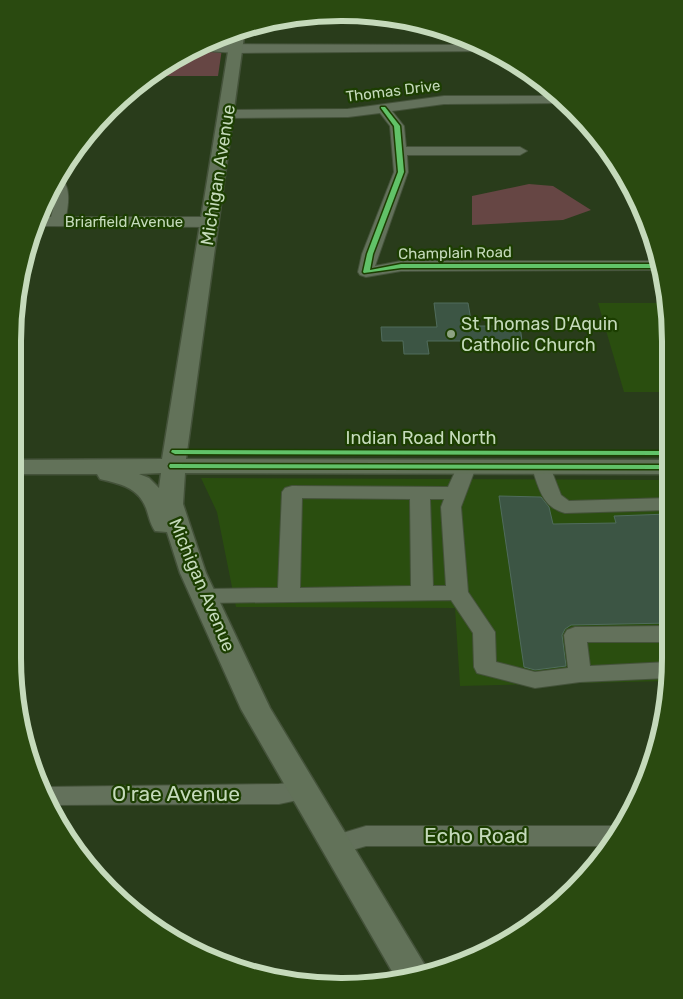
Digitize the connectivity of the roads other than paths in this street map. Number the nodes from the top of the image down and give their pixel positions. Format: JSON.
{"nodes":[{"id":1,"x":238,"y":39,"type":"edge"},
{"id":2,"x":214,"y":48,"type":"edge"},
{"id":3,"x":236,"y":48,"type":"junction"},
{"id":4,"x":471,"y":49,"type":"edge"},
{"id":5,"x":552,"y":100,"type":"edge"},
{"id":6,"x":383,"y":108,"type":"junction"},
{"id":7,"x":227,"y":114,"type":"junction"},
{"id":8,"x":399,"y":151,"type":"junction"},
{"id":9,"x":520,"y":151,"type":"dead end"},
{"id":10,"x":59,"y":190,"type":"edge"},
{"id":11,"x":45,"y":222,"type":"edge"},
{"id":12,"x":57,"y":222,"type":"junction"},
{"id":13,"x":211,"y":222,"type":"junction"},
{"id":14,"x":653,"y":266,"type":"edge"},
{"id":15,"x":662,"y":453,"type":"edge"},
{"id":16,"x":174,"y":459,"type":"junction"},
{"id":17,"x":21,"y":462,"type":"edge"},
{"id":18,"x":466,"y":467,"type":"junction"},
{"id":19,"x":662,"y":467,"type":"edge"},
{"id":20,"x":542,"y":468,"type":"junction"},
{"id":21,"x":420,"y":493,"type":"junction"},
{"id":22,"x":456,"y":493,"type":"junction"},
{"id":23,"x":662,"y":504,"type":"edge"},
{"id":24,"x":188,"y":563,"type":"junction"},
{"id":25,"x":422,"y":593,"type":"junction"},
{"id":26,"x":457,"y":593,"type":"junction"},
{"id":27,"x":289,"y":595,"type":"junction"},
{"id":28,"x":204,"y":596,"type":"junction"},
{"id":29,"x":662,"y":634,"type":"edge"},
{"id":30,"x":661,"y":670,"type":"edge"},
{"id":31,"x":580,"y":674,"type":"junction"},
{"id":32,"x":303,"y":790,"type":"junction"},
{"id":33,"x":52,"y":795,"type":"edge"},
{"id":34,"x":607,"y":836,"type":"edge"},
{"id":35,"x":335,"y":844,"type":"junction"},
{"id":36,"x":410,"y":970,"type":"edge"}],
"edges":[{"from":1,"to":3,"type":"main road","name":"Michigan Avenue"},
{"from":2,"to":3,"type":"street"},
{"from":3,"to":4,"type":"street"},
{"from":3,"to":7,"type":"main road","name":"Michigan Avenue"},
{"from":5,"to":6,"type":"street","name":"Thomas Drive"},
{"from":6,"to":7,"type":"street","name":"Thomas Drive"},
{"from":6,"to":8,"type":"street","name":"Champlain Road"},
{"from":7,"to":13,"type":"main road","name":"Michigan Avenue"},
{"from":8,"to":9,"type":"street"},
{"from":8,"to":14,"type":"street","name":"Champlain Road"},
{"from":10,"to":12,"type":"street"},
{"from":11,"to":12,"type":"street","name":"Briarfield Avenue"},
{"from":12,"to":13,"type":"street","name":"Briarfield Avenue"},
{"from":13,"to":16,"type":"main road","name":"Michigan Avenue"},
{"from":15,"to":16,"type":"main road","name":"Indian Road North"},
{"from":16,"to":17,"type":"main road","name":"Indian Road North"},
{"from":16,"to":18,"type":"main road","name":"Indian Road North"},
{"from":16,"to":24,"type":"main road","name":"Michigan Avenue"},
{"from":17,"to":24,"type":"main road"},
{"from":18,"to":20,"type":"main road","name":"Indian Road North"},
{"from":18,"to":22,"type":"street"},
{"from":19,"to":20,"type":"main road","name":"Indian Road North"},
{"from":20,"to":23,"type":"street"},
{"from":21,"to":22,"type":"street"},
{"from":21,"to":25,"type":"street"},
{"from":21,"to":27,"type":"street"},
{"from":22,"to":26,"type":"street"},
{"from":24,"to":28,"type":"main road","name":"Michigan Avenue"},
{"from":25,"to":26,"type":"street"},
{"from":25,"to":27,"type":"street"},
{"from":26,"to":31,"type":"street"},
{"from":27,"to":28,"type":"street"},
{"from":28,"to":32,"type":"main road","name":"Michigan Avenue"},
{"from":29,"to":31,"type":"street"},
{"from":30,"to":31,"type":"street"},
{"from":32,"to":33,"type":"street","name":"O'rae Avenue"},
{"from":32,"to":35,"type":"main road","name":"Michigan Avenue"},
{"from":34,"to":35,"type":"street","name":"Echo Road"},
{"from":35,"to":36,"type":"main road","name":"Michigan Avenue"}]}
